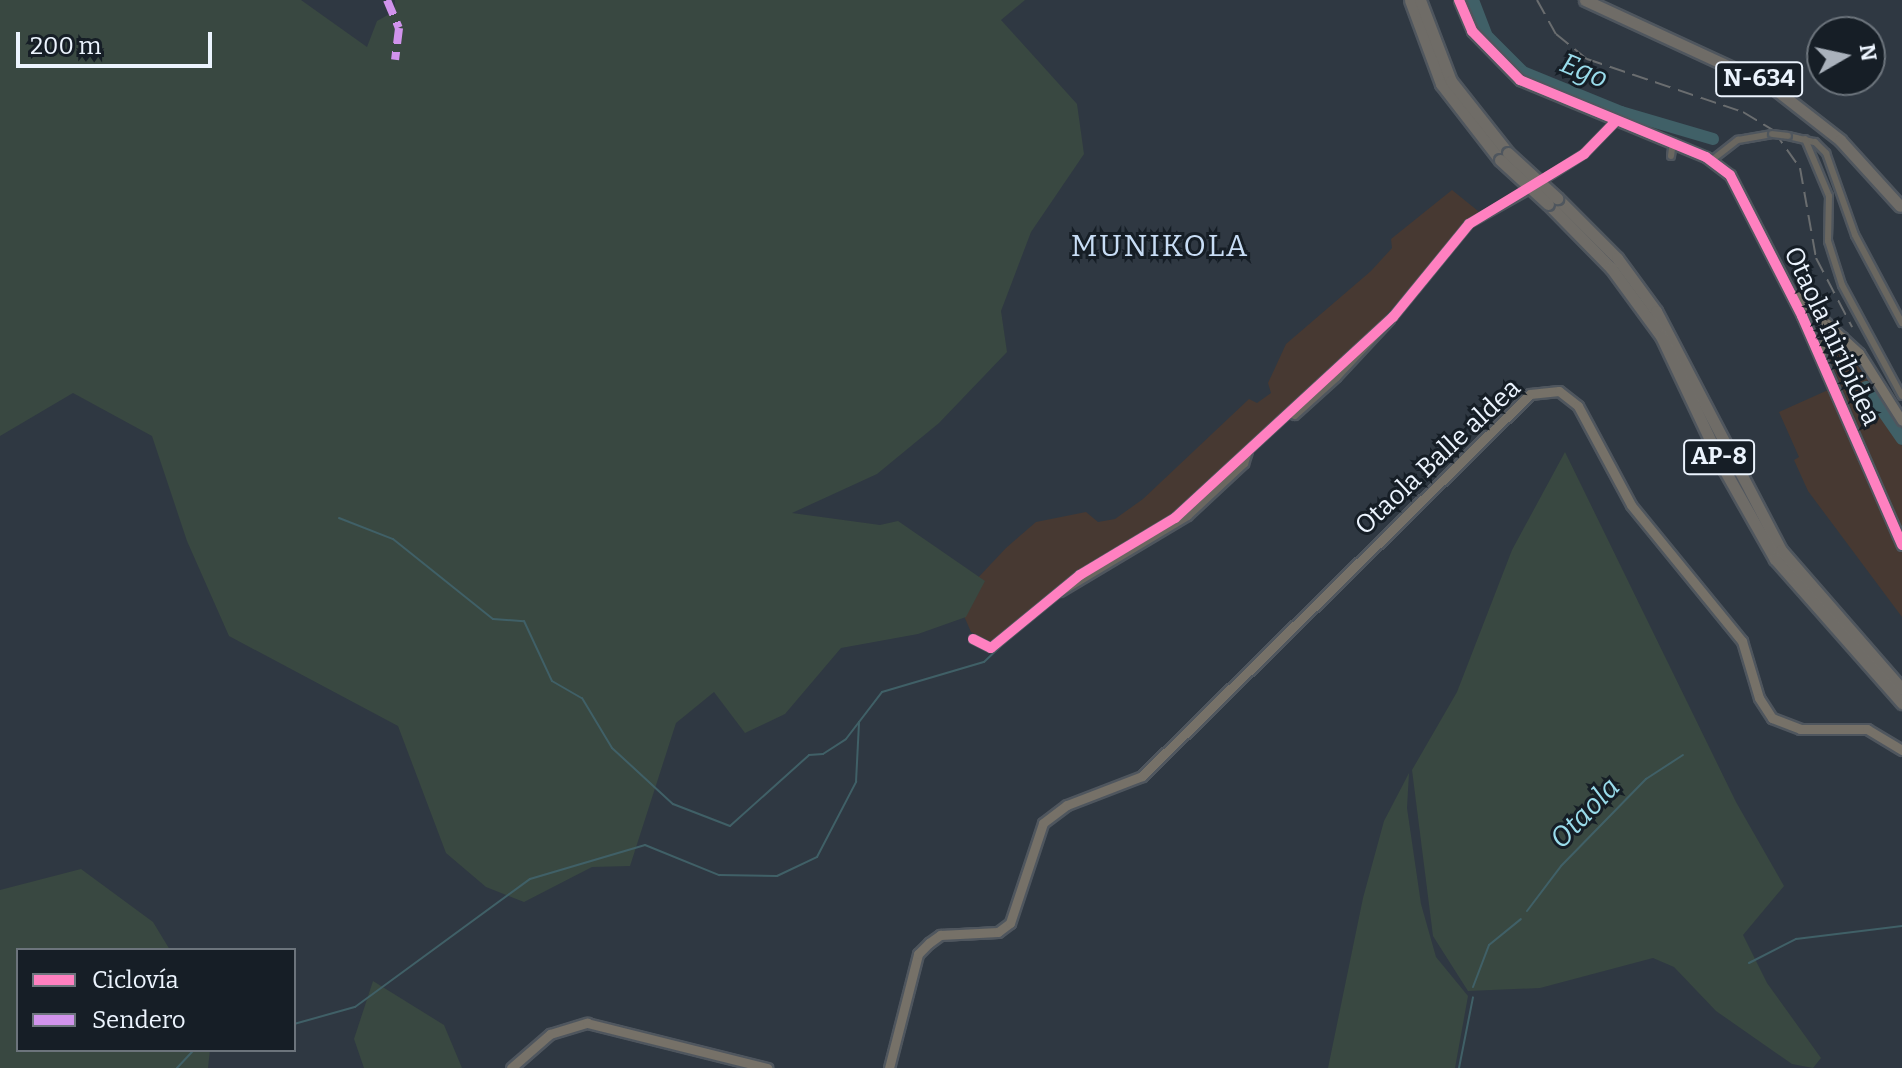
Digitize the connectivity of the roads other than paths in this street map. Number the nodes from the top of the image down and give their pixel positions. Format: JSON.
{"nodes":[{"id":1,"x":1410,"y":0,"type":"edge"},
{"id":2,"x":1420,"y":0,"type":"edge"},
{"id":3,"x":1459,"y":0,"type":"edge"},
{"id":4,"x":1585,"y":0,"type":"edge"},
{"id":5,"x":1616,"y":121,"type":"junction"},
{"id":6,"x":1805,"y":139,"type":"junction"},
{"id":7,"x":1673,"y":142,"type":"junction"},
{"id":8,"x":1822,"y":148,"type":"junction"},
{"id":9,"x":1813,"y":151,"type":"junction"},
{"id":10,"x":1504,"y":156,"type":"junction"},
{"id":11,"x":1671,"y":156,"type":"dead end"},
{"id":12,"x":1709,"y":159,"type":"junction"},
{"id":13,"x":1553,"y":201,"type":"junction"},
{"id":14,"x":1900,"y":206,"type":"dead end"},
{"id":15,"x":1769,"y":252,"type":"junction"},
{"id":16,"x":1902,"y":323,"type":"edge"},
{"id":17,"x":1845,"y":338,"type":"junction"},
{"id":18,"x":1820,"y":356,"type":"junction"},
{"id":19,"x":1902,"y":396,"type":"edge"},
{"id":20,"x":1902,"y":421,"type":"edge"},
{"id":21,"x":1902,"y":545,"type":"edge"},
{"id":22,"x":973,"y":639,"type":"dead end"},
{"id":23,"x":1902,"y":689,"type":"edge"},
{"id":24,"x":1902,"y":703,"type":"edge"},
{"id":25,"x":1902,"y":750,"type":"edge"},
{"id":26,"x":511,"y":1068,"type":"edge"},
{"id":27,"x":767,"y":1068,"type":"edge"},
{"id":28,"x":889,"y":1068,"type":"edge"}],
"edges":[{"from":1,"to":10,"type":"highway","number":"AP-8"},
{"from":2,"to":10,"type":"highway","number":"AP-8"},
{"from":3,"to":5,"type":"main road"},
{"from":4,"to":14,"type":"highway","number":"N-634"},
{"from":5,"to":7,"type":"main road"},
{"from":5,"to":22,"type":"street"},
{"from":6,"to":8,"type":"street"},
{"from":6,"to":9,"type":"street"},
{"from":6,"to":12,"type":"street","bridge":true},
{"from":7,"to":11,"type":"street"},
{"from":7,"to":12,"type":"main road"},
{"from":8,"to":9,"type":"street"},
{"from":8,"to":16,"type":"street"},
{"from":9,"to":19,"type":"street"},
{"from":10,"to":13,"type":"highway","number":"AP-8","bridge":true},
{"from":12,"to":15,"type":"main road","name":"Otaola hiribidea"},
{"from":13,"to":23,"type":"highway","number":"AP-8"},
{"from":13,"to":24,"type":"highway","number":"AP-8"},
{"from":15,"to":17,"type":"main road"},
{"from":15,"to":18,"type":"main road","name":"Otaola hiribidea"},
{"from":17,"to":18,"type":"main road"},
{"from":17,"to":20,"type":"main road"},
{"from":18,"to":21,"type":"main road","name":"Otaola hiribidea"},
{"from":25,"to":28,"type":"main road","name":"Otaola Balle aldea"},
{"from":26,"to":27,"type":"main road"}]}
